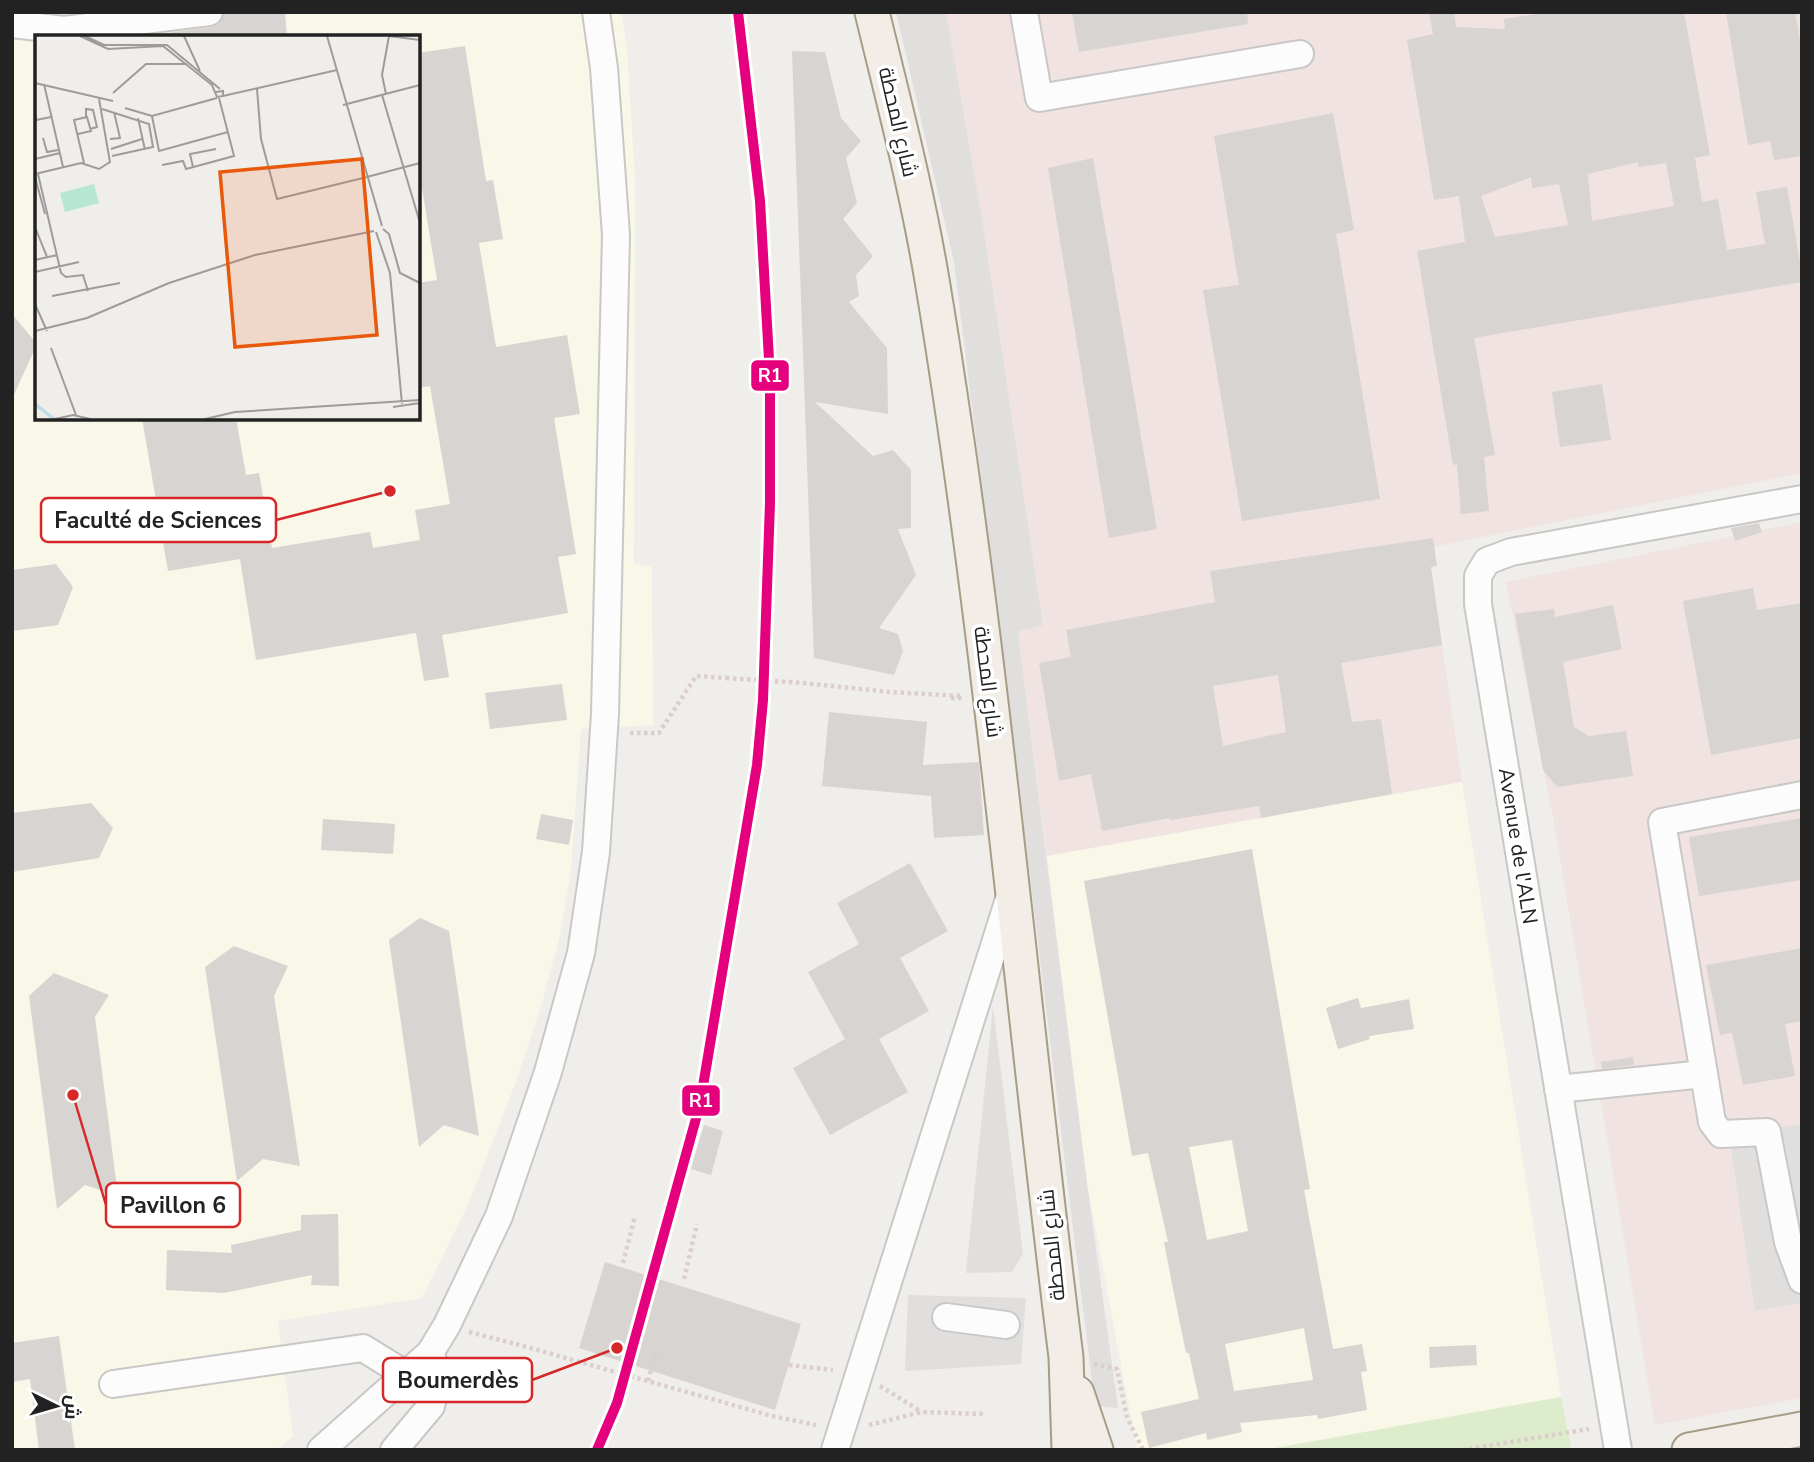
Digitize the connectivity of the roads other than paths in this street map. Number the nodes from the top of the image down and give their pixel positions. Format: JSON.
{"nodes":[{"id":1,"x":209,"y":12,"type":"edge"},
{"id":2,"x":596,"y":12,"type":"edge"},
{"id":3,"x":872,"y":12,"type":"edge"},
{"id":4,"x":1024,"y":12,"type":"edge"},
{"id":5,"x":12,"y":24,"type":"edge"},
{"id":6,"x":1300,"y":54,"type":"dead end"},
{"id":7,"x":1802,"y":499,"type":"edge"},
{"id":8,"x":1802,"y":795,"type":"edge"},
{"id":9,"x":1013,"y":887,"type":"junction"},
{"id":10,"x":1704,"y":1074,"type":"junction"},
{"id":11,"x":1558,"y":1089,"type":"junction"},
{"id":12,"x":1802,"y":1280,"type":"edge"},
{"id":13,"x":946,"y":1317,"type":"dead end"},
{"id":14,"x":1006,"y":1325,"type":"dead end"},
{"id":15,"x":430,"y":1353,"type":"junction"},
{"id":16,"x":1066,"y":1357,"type":"junction"},
{"id":17,"x":405,"y":1374,"type":"junction"},
{"id":18,"x":113,"y":1384,"type":"dead end"},
{"id":19,"x":1802,"y":1430,"type":"edge"},
{"id":20,"x":1615,"y":1437,"type":"edge"},
{"id":21,"x":838,"y":1440,"type":"edge"},
{"id":22,"x":321,"y":1450,"type":"edge"},
{"id":23,"x":394,"y":1450,"type":"edge"},
{"id":24,"x":1069,"y":1450,"type":"edge"},
{"id":25,"x":1096,"y":1450,"type":"edge"},
{"id":26,"x":1689,"y":1450,"type":"edge"}],
"edges":[{"from":1,"to":5,"type":"street"},
{"from":2,"to":15,"type":"street"},
{"from":3,"to":9,"type":"main road","name":"شارع المحطة"},
{"from":4,"to":6,"type":"street"},
{"from":7,"to":11,"type":"street","name":"Avenue de l'ALN"},
{"from":8,"to":10,"type":"street"},
{"from":9,"to":16,"type":"main road","name":"شارع المحطة"},
{"from":9,"to":21,"type":"street"},
{"from":10,"to":11,"type":"street"},
{"from":10,"to":12,"type":"street"},
{"from":11,"to":20,"type":"street","name":"Avenue de l'ALN"},
{"from":13,"to":14,"type":"street"},
{"from":15,"to":17,"type":"street"},
{"from":15,"to":23,"type":"street"},
{"from":16,"to":24,"type":"main road"},
{"from":16,"to":25,"type":"main road"},
{"from":17,"to":18,"type":"street"},
{"from":17,"to":22,"type":"street"},
{"from":19,"to":26,"type":"main road"}]}
